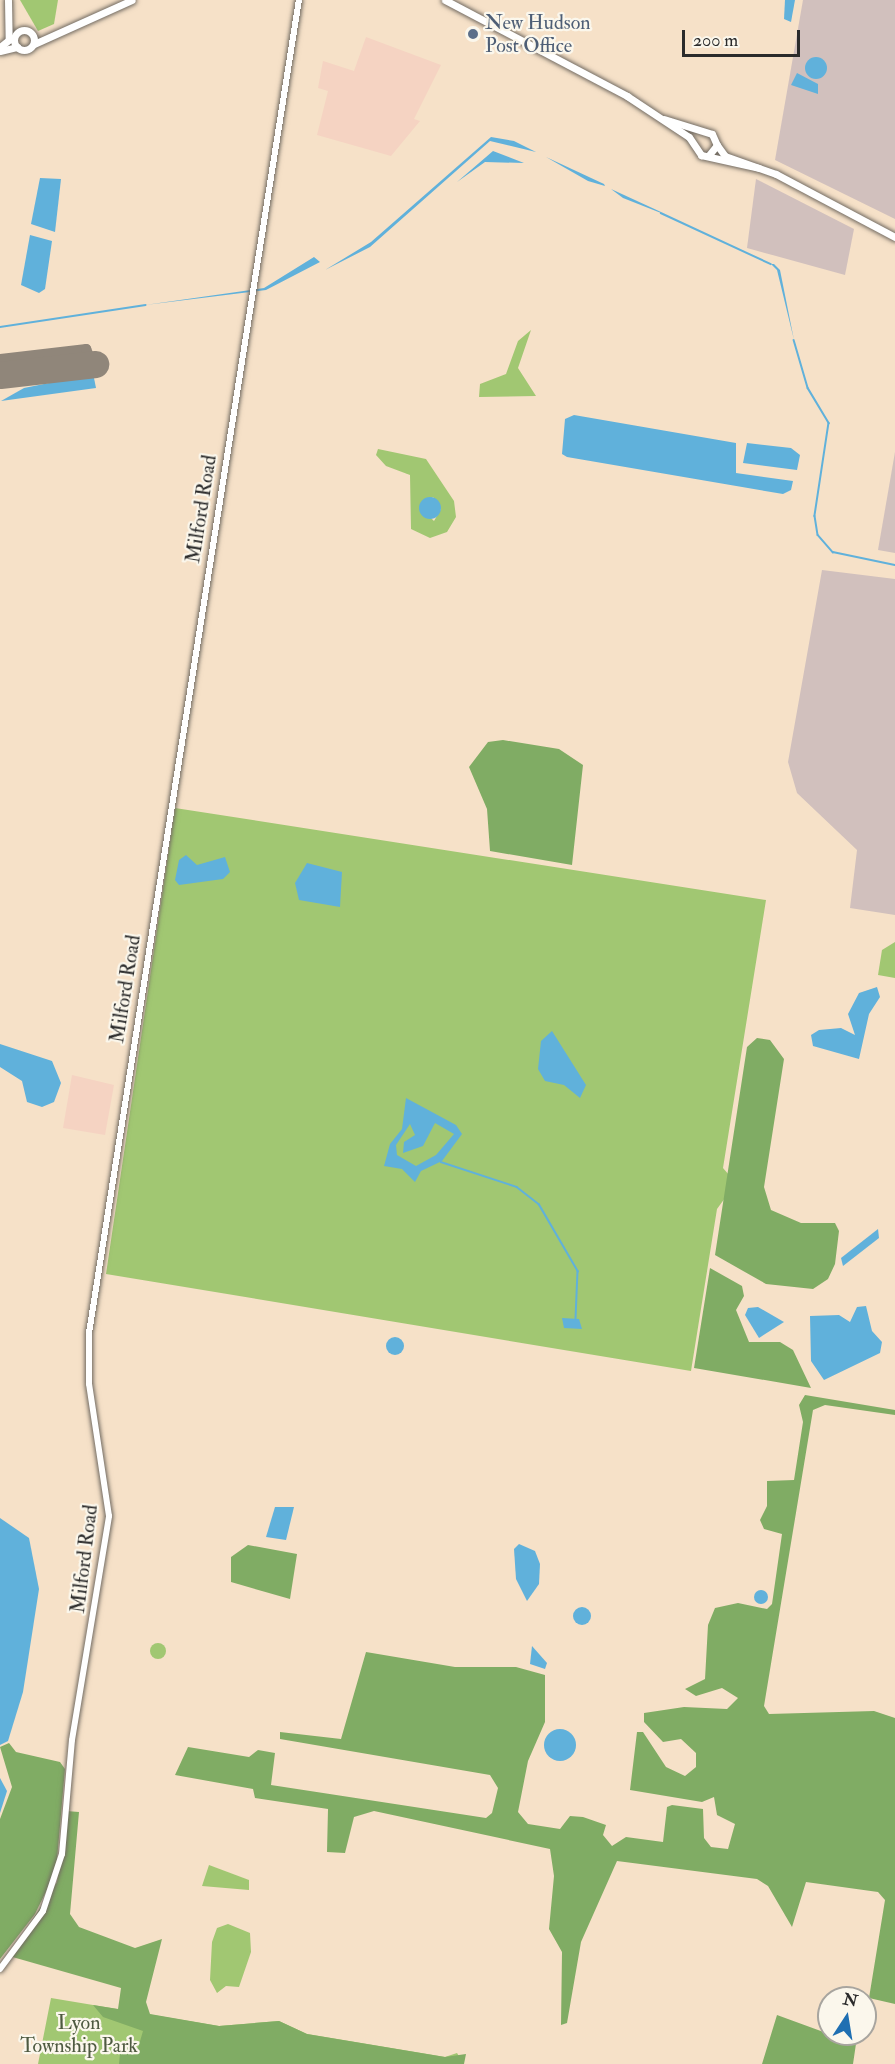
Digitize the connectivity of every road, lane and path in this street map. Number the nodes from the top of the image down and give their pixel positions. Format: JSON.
{"nodes":[{"id":1,"x":8,"y":0,"type":"edge"},
{"id":2,"x":132,"y":0,"type":"edge"},
{"id":3,"x":299,"y":0,"type":"edge"},
{"id":4,"x":445,"y":0,"type":"edge"},
{"id":5,"x":52,"y":33,"type":"junction"},
{"id":6,"x":33,"y":35,"type":"junction"},
{"id":7,"x":12,"y":37,"type":"junction"},
{"id":8,"x":34,"y":44,"type":"junction"},
{"id":9,"x":0,"y":46,"type":"edge"},
{"id":10,"x":18,"y":47,"type":"junction"},
{"id":11,"x":0,"y":51,"type":"edge"},
{"id":12,"x":664,"y":119,"type":"junction"},
{"id":13,"x":701,"y":132,"type":"junction"},
{"id":14,"x":693,"y":144,"type":"junction"},
{"id":15,"x":717,"y":145,"type":"junction"},
{"id":16,"x":708,"y":156,"type":"junction"},
{"id":17,"x":759,"y":168,"type":"junction"},
{"id":18,"x":895,"y":237,"type":"edge"},
{"id":19,"x":0,"y":1969,"type":"edge"}],
"edges":[{"from":1,"to":7,"type":"main road"},
{"from":2,"to":5,"type":"main road"},
{"from":3,"to":19,"type":"street","name":"Milford Road"},
{"from":4,"to":12,"type":"main road"},
{"from":5,"to":6,"type":"main road"},
{"from":5,"to":8,"type":"main road"},
{"from":6,"to":7,"type":"main road"},
{"from":6,"to":8,"type":"main road"},
{"from":7,"to":9,"type":"main road"},
{"from":7,"to":10,"type":"main road"},
{"from":8,"to":10,"type":"main road"},
{"from":10,"to":11,"type":"main road"},
{"from":12,"to":13,"type":"main road"},
{"from":12,"to":14,"type":"main road"},
{"from":13,"to":14,"type":"main road"},
{"from":13,"to":15,"type":"main road"},
{"from":14,"to":16,"type":"main road"},
{"from":15,"to":16,"type":"main road"},
{"from":15,"to":17,"type":"main road"},
{"from":16,"to":17,"type":"main road"},
{"from":17,"to":18,"type":"main road"}]}
